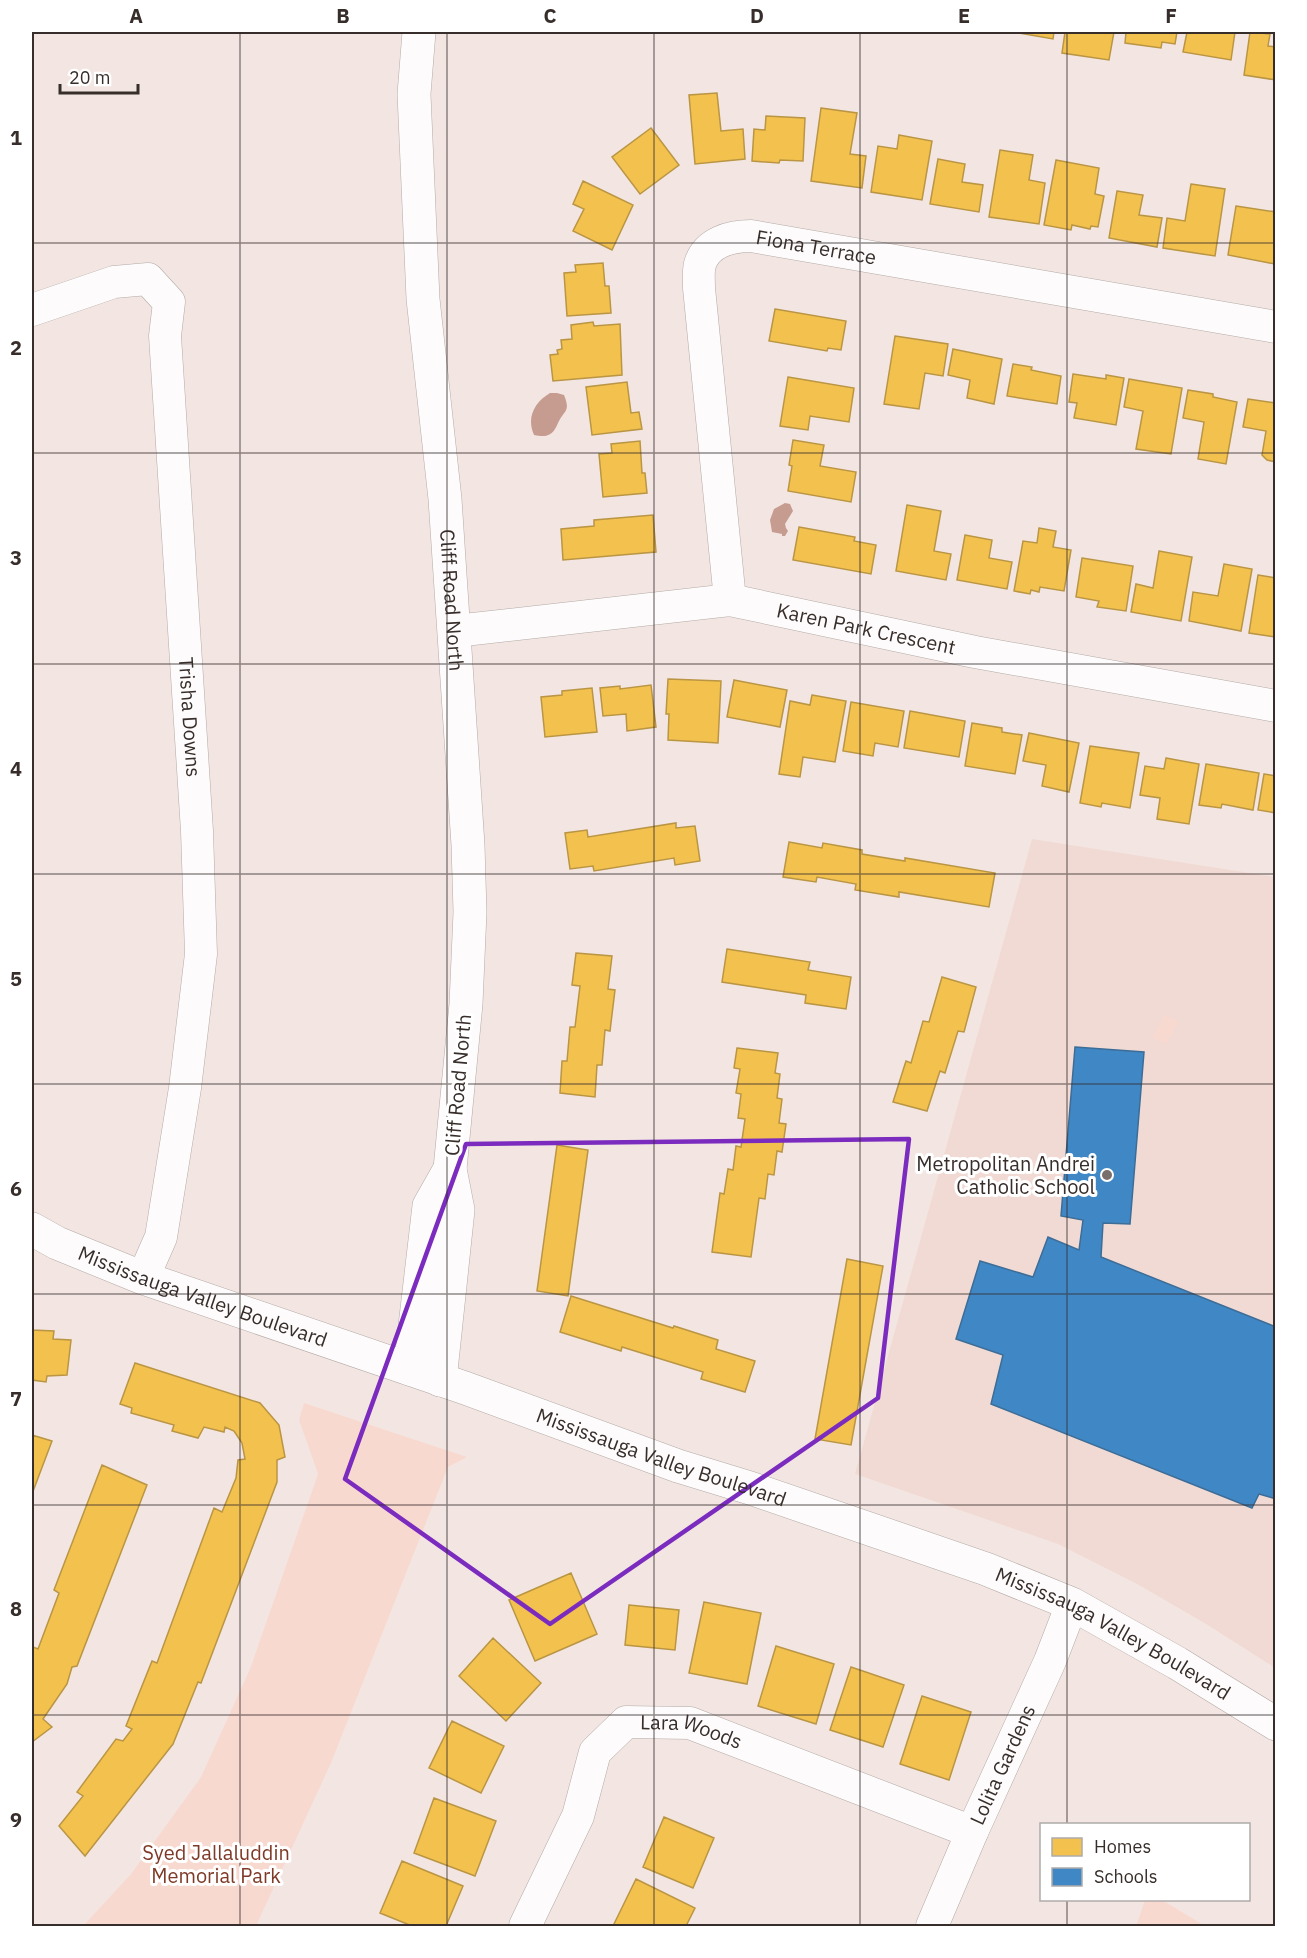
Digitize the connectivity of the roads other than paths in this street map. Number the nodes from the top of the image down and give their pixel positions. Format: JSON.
{"nodes":[{"id":1,"x":419,"y":32,"type":"edge"},
{"id":2,"x":32,"y":310,"type":"edge"},
{"id":3,"x":1275,"y":327,"type":"edge"},
{"id":4,"x":730,"y":600,"type":"junction"},
{"id":5,"x":454,"y":631,"type":"junction"},
{"id":6,"x":1275,"y":706,"type":"edge"},
{"id":7,"x":450,"y":1169,"type":"junction"},
{"id":8,"x":32,"y":1229,"type":"edge"},
{"id":9,"x":143,"y":1278,"type":"junction"},
{"id":10,"x":410,"y":1369,"type":"junction"},
{"id":11,"x":440,"y":1380,"type":"junction"},
{"id":12,"x":1072,"y":1604,"type":"junction"},
{"id":13,"x":1275,"y":1724,"type":"edge"},
{"id":14,"x":972,"y":1832,"type":"junction"},
{"id":15,"x":525,"y":1926,"type":"edge"},
{"id":16,"x":933,"y":1926,"type":"edge"}],
"edges":[{"from":1,"to":5,"type":"street","name":"Cliff Road North"},
{"from":2,"to":9,"type":"street","name":"Trisha Downs"},
{"from":3,"to":4,"type":"street","name":"Fiona Terrace"},
{"from":4,"to":5,"type":"street","name":"Karen Park Crescent"},
{"from":4,"to":6,"type":"street","name":"Karen Park Crescent"},
{"from":5,"to":7,"type":"street","name":"Cliff Road North"},
{"from":7,"to":10,"type":"street","name":"Cliff Road North"},
{"from":7,"to":11,"type":"street","name":"Cliff Road North"},
{"from":8,"to":9,"type":"street","name":"Mississauga Valley Boulevard"},
{"from":9,"to":10,"type":"street","name":"Mississauga Valley Boulevard"},
{"from":10,"to":11,"type":"street","name":"Mississauga Valley Boulevard"},
{"from":11,"to":12,"type":"street","name":"Mississauga Valley Boulevard"},
{"from":12,"to":13,"type":"street","name":"Mississauga Valley Boulevard"},
{"from":12,"to":14,"type":"street","name":"Lolita Gardens"},
{"from":14,"to":15,"type":"street","name":"Lara Woods"},
{"from":14,"to":16,"type":"street","name":"Lolita Gardens"}]}
